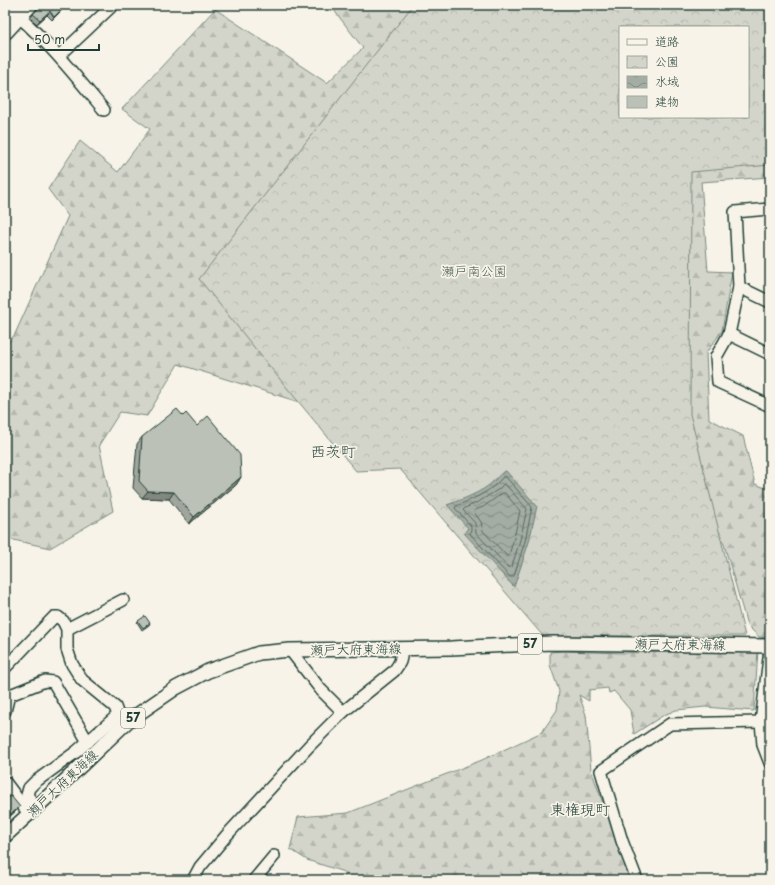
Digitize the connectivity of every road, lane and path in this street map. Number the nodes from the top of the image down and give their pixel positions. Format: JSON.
{"nodes":[{"id":1,"x":5,"y":5,"type":"edge"},
{"id":2,"x":113,"y":5,"type":"edge"},
{"id":3,"x":24,"y":10,"type":"edge"},
{"id":4,"x":5,"y":31,"type":"edge"},
{"id":5,"x":59,"y":56,"type":"junction"},
{"id":6,"x":104,"y":110,"type":"dead end"},
{"id":7,"x":770,"y":209,"type":"edge"},
{"id":8,"x":740,"y":287,"type":"junction"},
{"id":9,"x":770,"y":302,"type":"edge"},
{"id":10,"x":729,"y":334,"type":"junction"},
{"id":11,"x":770,"y":354,"type":"edge"},
{"id":12,"x":770,"y":406,"type":"edge"},
{"id":13,"x":123,"y":600,"type":"dead end"},
{"id":14,"x":67,"y":629,"type":"junction"},
{"id":15,"x":770,"y":646,"type":"edge"},
{"id":16,"x":401,"y":649,"type":"junction"},
{"id":17,"x":290,"y":650,"type":"junction"},
{"id":18,"x":770,"y":650,"type":"edge"},
{"id":19,"x":5,"y":668,"type":"edge"},
{"id":20,"x":6,"y":697,"type":"edge"},
{"id":21,"x":5,"y":710,"type":"edge"},
{"id":22,"x":343,"y":712,"type":"junction"},
{"id":23,"x":761,"y":722,"type":"junction"},
{"id":24,"x":88,"y":742,"type":"junction"},
{"id":25,"x":770,"y":763,"type":"edge"},
{"id":26,"x":5,"y":782,"type":"edge"},
{"id":27,"x":32,"y":811,"type":"junction"},
{"id":28,"x":5,"y":836,"type":"edge"},
{"id":29,"x":274,"y":856,"type":"dead end"},
{"id":30,"x":192,"y":880,"type":"edge"},
{"id":31,"x":254,"y":880,"type":"edge"},
{"id":32,"x":637,"y":880,"type":"edge"}],
"edges":[{"from":1,"to":3,"type":"street"},
{"from":2,"to":5,"type":"street"},
{"from":3,"to":4,"type":"highway"},
{"from":3,"to":5,"type":"street"},
{"from":5,"to":6,"type":"street"},
{"from":7,"to":8,"type":"street"},
{"from":8,"to":9,"type":"street"},
{"from":8,"to":10,"type":"street"},
{"from":10,"to":11,"type":"street"},
{"from":10,"to":12,"type":"street"},
{"from":13,"to":14,"type":"street"},
{"from":14,"to":19,"type":"street"},
{"from":14,"to":24,"type":"street"},
{"from":15,"to":16,"type":"main road","name":"瀬戸大府東海線","number":"57"},
{"from":16,"to":17,"type":"main road","name":"瀬戸大府東海線","number":"57"},
{"from":16,"to":22,"type":"street"},
{"from":17,"to":22,"type":"street"},
{"from":17,"to":27,"type":"main road","name":"瀬戸大府東海線","number":"57"},
{"from":18,"to":23,"type":"street"},
{"from":20,"to":21,"type":"street"},
{"from":20,"to":24,"type":"street"},
{"from":22,"to":30,"type":"street"},
{"from":23,"to":25,"type":"street"},
{"from":23,"to":32,"type":"street"},
{"from":24,"to":27,"type":"street"},
{"from":26,"to":27,"type":"street"},
{"from":27,"to":28,"type":"main road","name":"瀬戸大府東海線","number":"57"},
{"from":29,"to":31,"type":"street"}]}
